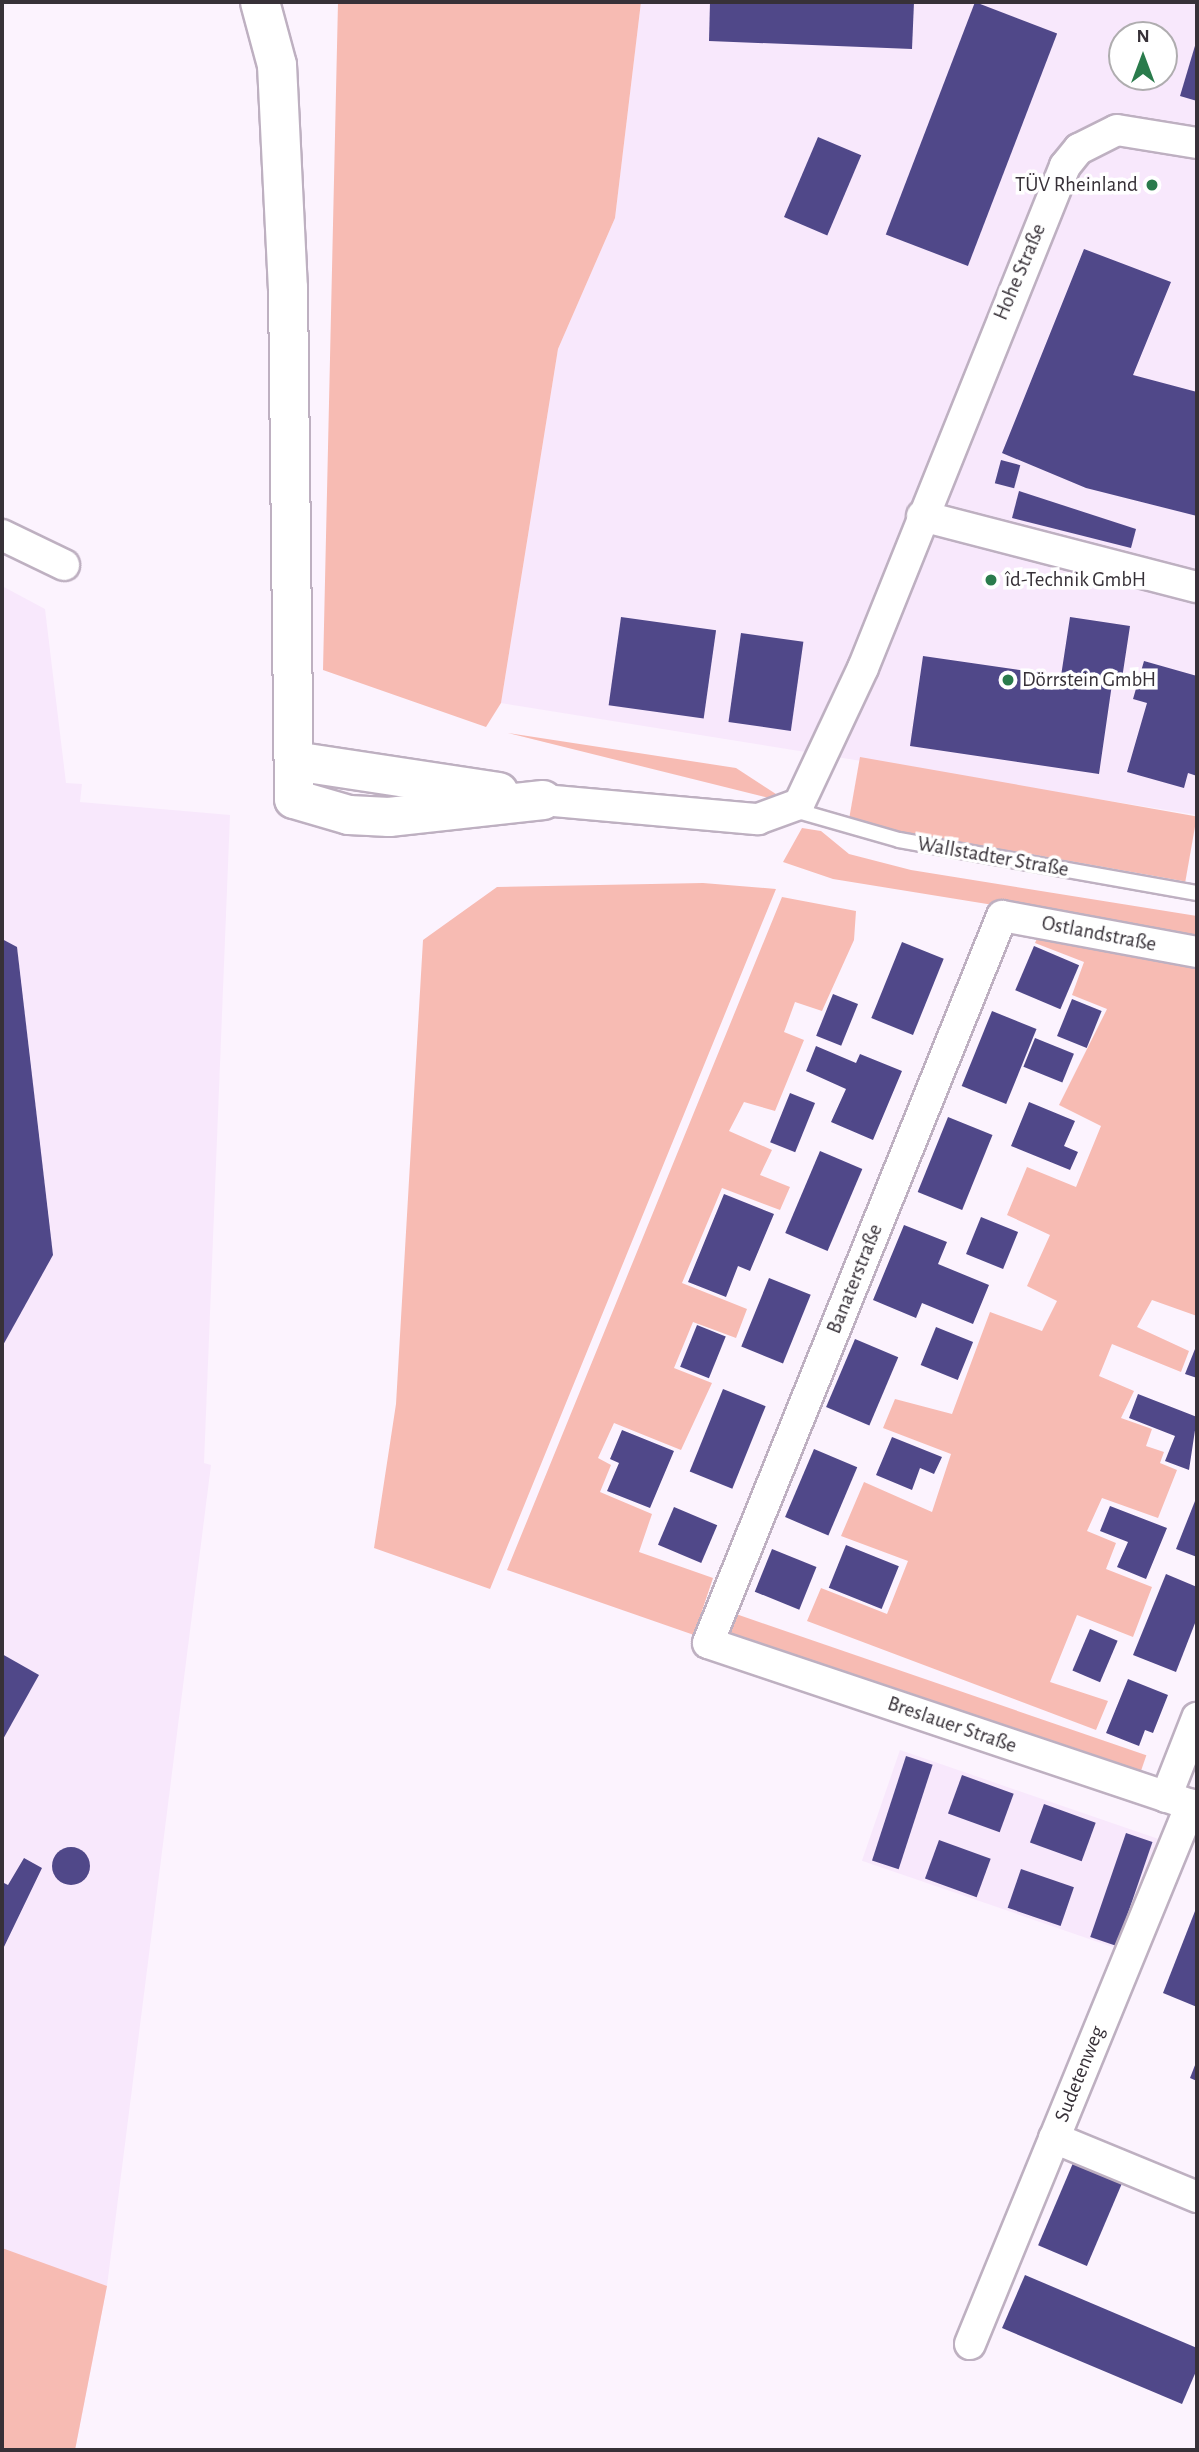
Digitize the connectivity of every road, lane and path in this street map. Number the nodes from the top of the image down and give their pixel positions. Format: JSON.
{"nodes":[{"id":1,"x":260,"y":2,"type":"edge"},
{"id":2,"x":289,"y":2,"type":"edge"},
{"id":3,"x":277,"y":65,"type":"junction"},
{"id":4,"x":1197,"y":143,"type":"edge"},
{"id":5,"x":922,"y":516,"type":"junction"},
{"id":6,"x":2,"y":535,"type":"edge"},
{"id":7,"x":64,"y":565,"type":"dead end"},
{"id":8,"x":1197,"y":587,"type":"edge"},
{"id":9,"x":294,"y":761,"type":"junction"},
{"id":10,"x":543,"y":800,"type":"junction"},
{"id":11,"x":791,"y":809,"type":"junction"},
{"id":12,"x":1197,"y":893,"type":"edge"},
{"id":13,"x":1002,"y":916,"type":"joint"},
{"id":14,"x":1197,"y":952,"type":"edge"},
{"id":15,"x":708,"y":1643,"type":"joint"},
{"id":16,"x":1197,"y":1718,"type":"edge"},
{"id":17,"x":1185,"y":1803,"type":"edge"},
{"id":18,"x":1054,"y":2138,"type":"junction"},
{"id":19,"x":1197,"y":2197,"type":"edge"},
{"id":20,"x":970,"y":2344,"type":"dead end"}],
"edges":[{"from":1,"to":3,"type":"main road"},
{"from":2,"to":3,"type":"main road"},
{"from":3,"to":9,"type":"main road"},
{"from":4,"to":5,"type":"street","name":"Hohe Straße"},
{"from":5,"to":8,"type":"street"},
{"from":5,"to":11,"type":"street","name":"Hohe Straße"},
{"from":6,"to":7,"type":"street"},
{"from":9,"to":10,"type":"main road"},
{"from":9,"to":10,"type":"main road"},
{"from":10,"to":11,"type":"street"},
{"from":11,"to":12,"type":"lane","name":"Wallstadter Straße"},
{"from":13,"to":14,"type":"street","name":"Ostlandstraße"},
{"from":13,"to":15,"type":"street","name":"Banaterstraße"},
{"from":15,"to":17,"type":"street","name":"Breslauer Straße"},
{"from":16,"to":17,"type":"street","name":"Sudetenweg"},
{"from":17,"to":18,"type":"street","name":"Sudetenweg"},
{"from":18,"to":19,"type":"street"},
{"from":18,"to":20,"type":"street","name":"Sudetenweg"}]}
